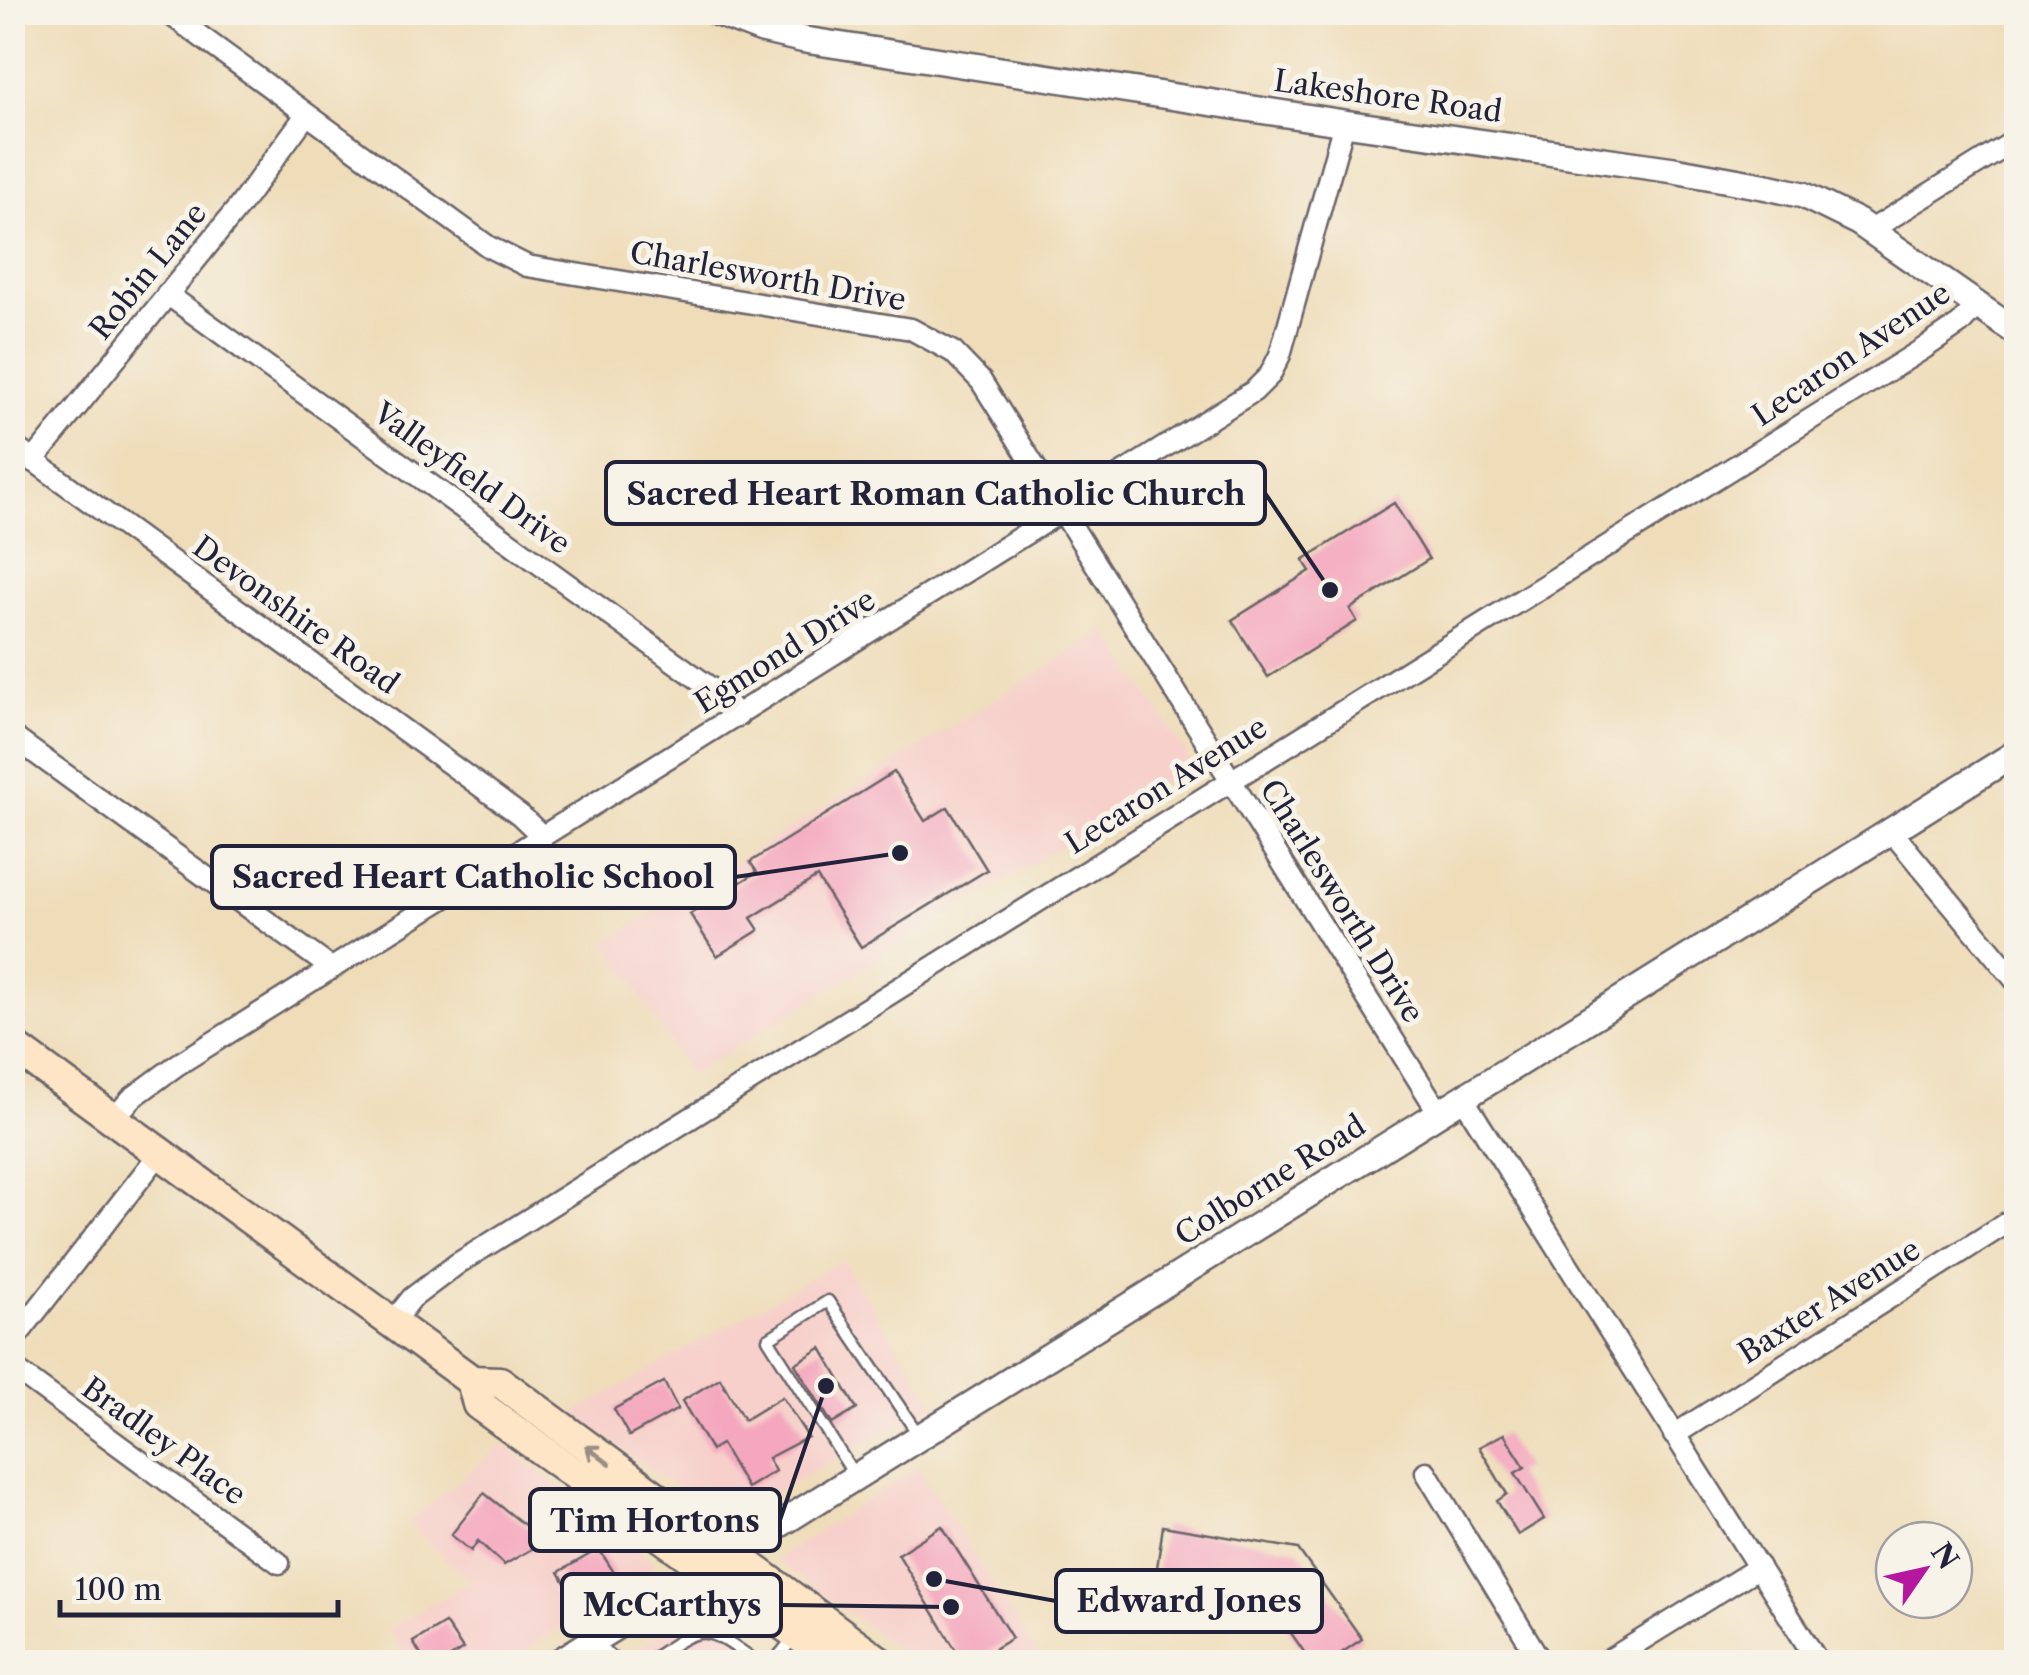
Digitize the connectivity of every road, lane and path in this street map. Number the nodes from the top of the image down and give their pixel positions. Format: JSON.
{"nodes":[{"id":1,"x":167,"y":12,"type":"edge"},
{"id":2,"x":715,"y":12,"type":"edge"},
{"id":3,"x":306,"y":116,"type":"junction"},
{"id":4,"x":1344,"y":124,"type":"junction"},
{"id":5,"x":2016,"y":140,"type":"edge"},
{"id":6,"x":1871,"y":230,"type":"junction"},
{"id":7,"x":167,"y":294,"type":"junction"},
{"id":8,"x":1978,"y":304,"type":"junction"},
{"id":9,"x":2016,"y":332,"type":"edge"},
{"id":10,"x":12,"y":445,"type":"edge"},
{"id":11,"x":33,"y":461,"type":"junction"},
{"id":12,"x":1065,"y":511,"type":"junction"},
{"id":13,"x":738,"y":716,"type":"junction"},
{"id":14,"x":12,"y":736,"type":"edge"},
{"id":15,"x":2016,"y":753,"type":"edge"},
{"id":16,"x":1230,"y":780,"type":"junction"},
{"id":17,"x":1892,"y":832,"type":"junction"},
{"id":18,"x":542,"y":836,"type":"junction"},
{"id":19,"x":331,"y":968,"type":"junction"},
{"id":20,"x":2016,"y":981,"type":"edge"},
{"id":21,"x":12,"y":1045,"type":"edge"},
{"id":22,"x":1463,"y":1098,"type":"junction"},
{"id":23,"x":1438,"y":1113,"type":"junction"},
{"id":24,"x":113,"y":1120,"type":"junction"},
{"id":25,"x":160,"y":1154,"type":"junction"},
{"id":26,"x":2016,"y":1217,"type":"edge"},
{"id":27,"x":392,"y":1323,"type":"junction"},
{"id":28,"x":12,"y":1342,"type":"edge"},
{"id":29,"x":12,"y":1367,"type":"edge"},
{"id":30,"x":1674,"y":1435,"type":"junction"},
{"id":31,"x":920,"y":1437,"type":"junction"},
{"id":32,"x":1426,"y":1472,"type":"dead end"},
{"id":33,"x":856,"y":1477,"type":"junction"},
{"id":34,"x":720,"y":1562,"type":"junction"},
{"id":35,"x":279,"y":1563,"type":"dead end"},
{"id":36,"x":1758,"y":1567,"type":"junction"},
{"id":37,"x":796,"y":1634,"type":"junction"},
{"id":38,"x":594,"y":1642,"type":"junction"},
{"id":39,"x":12,"y":1654,"type":"edge"},
{"id":40,"x":26,"y":1662,"type":"edge"},
{"id":41,"x":559,"y":1662,"type":"edge"},
{"id":42,"x":618,"y":1662,"type":"edge"},
{"id":43,"x":648,"y":1662,"type":"edge"},
{"id":44,"x":757,"y":1662,"type":"edge"},
{"id":45,"x":774,"y":1662,"type":"edge"},
{"id":46,"x":835,"y":1662,"type":"edge"},
{"id":47,"x":880,"y":1662,"type":"edge"},
{"id":48,"x":1541,"y":1662,"type":"edge"},
{"id":49,"x":1606,"y":1662,"type":"edge"},
{"id":50,"x":1818,"y":1662,"type":"edge"}],
"edges":[{"from":1,"to":3,"type":"street","name":"Charlesworth Drive"},
{"from":2,"to":4,"type":"street","name":"Lakeshore Road"},
{"from":3,"to":7,"type":"street","name":"Robin Lane"},
{"from":3,"to":12,"type":"street","name":"Charlesworth Drive"},
{"from":4,"to":6,"type":"street","name":"Lakeshore Road"},
{"from":4,"to":12,"type":"street","name":"Egmond Drive"},
{"from":5,"to":6,"type":"street"},
{"from":6,"to":8,"type":"street","name":"Lakeshore Road"},
{"from":7,"to":11,"type":"street","name":"Robin Lane"},
{"from":7,"to":13,"type":"street","name":"Valleyfield Drive"},
{"from":8,"to":9,"type":"street","name":"Lakeshore Road"},
{"from":8,"to":16,"type":"street","name":"Lecaron Avenue"},
{"from":10,"to":11,"type":"street","name":"Devonshire Road"},
{"from":11,"to":18,"type":"street","name":"Devonshire Road"},
{"from":12,"to":13,"type":"street","name":"Egmond Drive"},
{"from":12,"to":16,"type":"street","name":"Charlesworth Drive"},
{"from":13,"to":18,"type":"street","name":"Egmond Drive"},
{"from":14,"to":19,"type":"street"},
{"from":15,"to":17,"type":"street","name":"Colborne Road"},
{"from":16,"to":23,"type":"street","name":"Charlesworth Drive"},
{"from":16,"to":27,"type":"street","name":"Lecaron Avenue"},
{"from":17,"to":20,"type":"street"},
{"from":17,"to":22,"type":"street","name":"Colborne Road"},
{"from":18,"to":19,"type":"street","name":"Egmond Drive"},
{"from":19,"to":24,"type":"street","name":"Egmond Drive"},
{"from":21,"to":24,"type":"main road"},
{"from":22,"to":23,"type":"street","name":"Colborne Road"},
{"from":22,"to":30,"type":"street"},
{"from":23,"to":31,"type":"street","name":"Colborne Road"},
{"from":24,"to":25,"type":"main road"},
{"from":25,"to":27,"type":"main road"},
{"from":25,"to":28,"type":"street"},
{"from":26,"to":30,"type":"street","name":"Baxter Avenue"},
{"from":27,"to":34,"type":"main road"},
{"from":29,"to":35,"type":"street","name":"Bradley Place"},
{"from":30,"to":36,"type":"street"},
{"from":31,"to":33,"type":"street","name":"Colborne Road"},
{"from":31,"to":33,"type":"lane"},
{"from":32,"to":48,"type":"street"},
{"from":33,"to":34,"type":"street","name":"Colborne Road"},
{"from":34,"to":37,"type":"main road"},
{"from":34,"to":38,"type":"street","name":"Colborne Road"},
{"from":34,"to":47,"type":"main road"},
{"from":36,"to":49,"type":"street"},
{"from":36,"to":50,"type":"street"},
{"from":37,"to":45,"type":"lane"},
{"from":37,"to":46,"type":"main road"},
{"from":38,"to":41,"type":"street","name":"Colborne Road"},
{"from":38,"to":42,"type":"lane"},
{"from":39,"to":40,"type":"street"},
{"from":43,"to":44,"type":"lane"}]}
